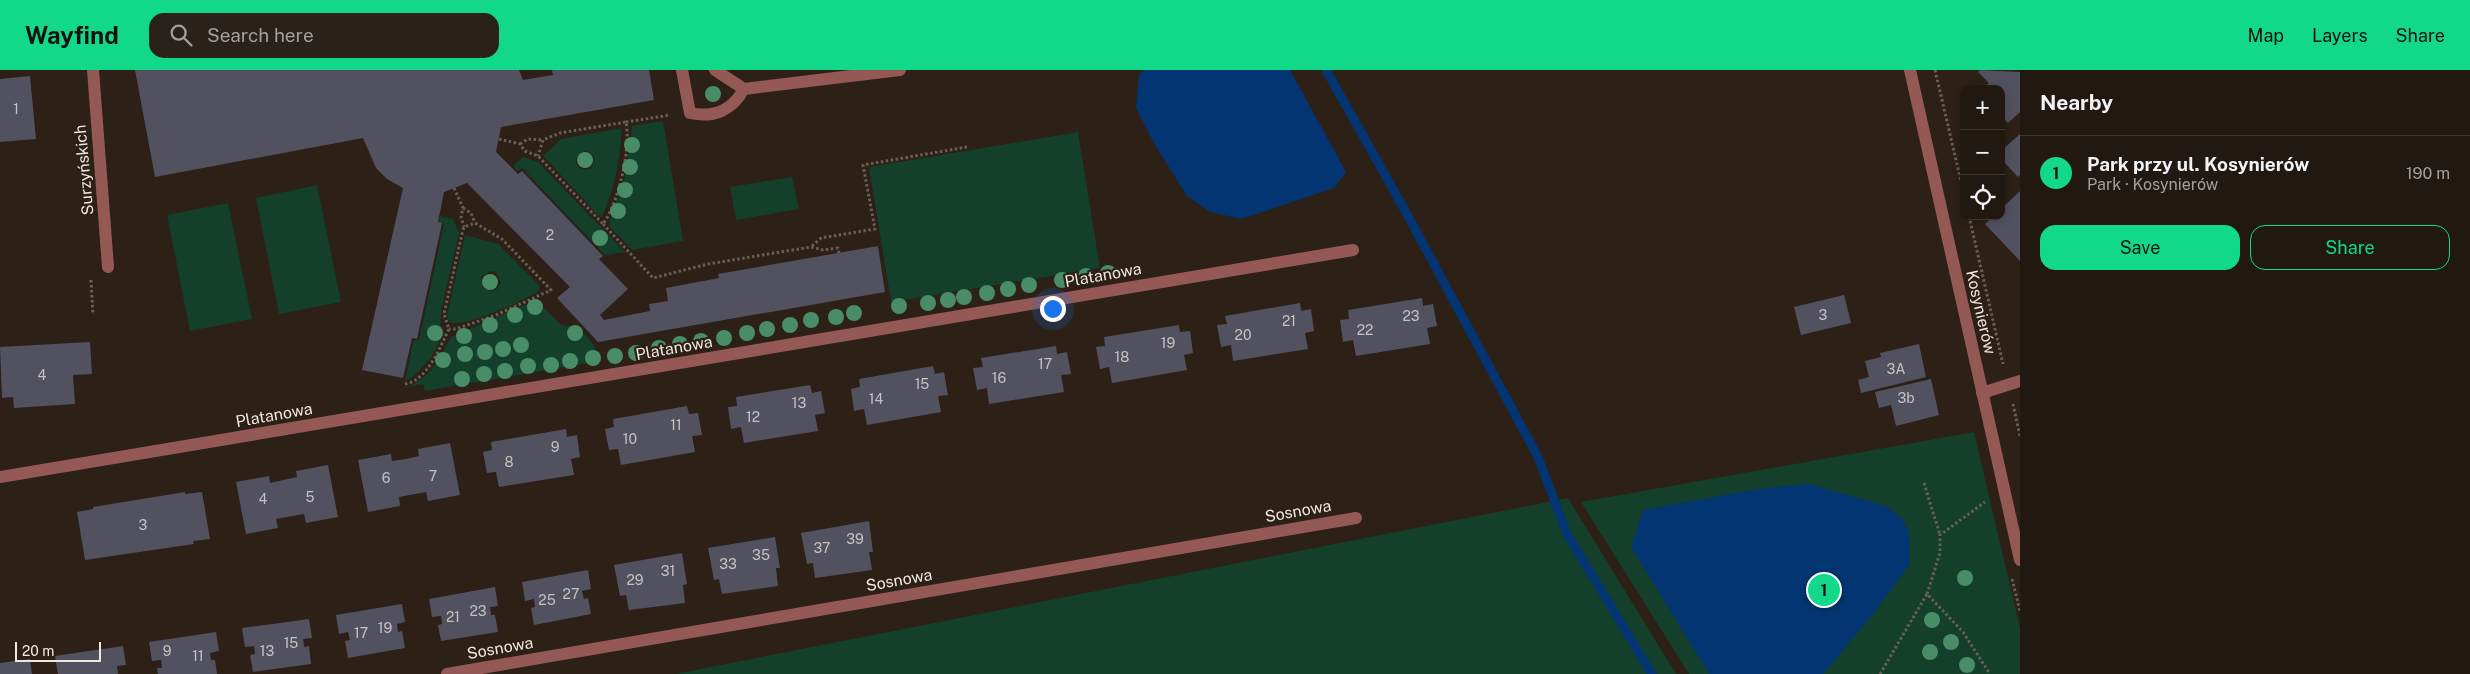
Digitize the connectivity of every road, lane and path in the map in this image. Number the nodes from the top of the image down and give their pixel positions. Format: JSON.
{"nodes":[{"id":1,"x":93,"y":70,"type":"edge"},
{"id":2,"x":682,"y":70,"type":"edge"},
{"id":3,"x":715,"y":70,"type":"edge"},
{"id":4,"x":900,"y":70,"type":"edge"},
{"id":5,"x":1910,"y":70,"type":"edge"},
{"id":6,"x":1935,"y":70,"type":"edge"},
{"id":7,"x":744,"y":89,"type":"junction"},
{"id":8,"x":690,"y":113,"type":"junction"},
{"id":9,"x":626,"y":122,"type":"junction"},
{"id":10,"x":499,"y":140,"type":"dead end"},
{"id":11,"x":543,"y":140,"type":"junction"},
{"id":12,"x":520,"y":144,"type":"junction"},
{"id":13,"x":967,"y":147,"type":"dead end"},
{"id":14,"x":538,"y":156,"type":"junction"},
{"id":15,"x":1960,"y":177,"type":"edge"},
{"id":16,"x":454,"y":188,"type":"dead end"},
{"id":17,"x":463,"y":208,"type":"junction"},
{"id":18,"x":1970,"y":220,"type":"edge"},
{"id":19,"x":475,"y":223,"type":"junction"},
{"id":20,"x":603,"y":224,"type":"junction"},
{"id":21,"x":464,"y":227,"type":"junction"},
{"id":22,"x":812,"y":247,"type":"junction"},
{"id":23,"x":1353,"y":250,"type":"dead end"},
{"id":24,"x":838,"y":253,"type":"dead end"},
{"id":25,"x":108,"y":266,"type":"dead end"},
{"id":26,"x":449,"y":329,"type":"junction"},
{"id":27,"x":2014,"y":383,"type":"edge"},
{"id":28,"x":405,"y":384,"type":"dead end"},
{"id":29,"x":1982,"y":393,"type":"junction"},
{"id":30,"x":2020,"y":436,"type":"edge"},
{"id":31,"x":0,"y":477,"type":"edge"},
{"id":32,"x":1924,"y":484,"type":"dead end"},
{"id":33,"x":1992,"y":497,"type":"dead end"},
{"id":34,"x":1356,"y":518,"type":"dead end"},
{"id":35,"x":2016,"y":530,"type":"edge"},
{"id":36,"x":1940,"y":535,"type":"junction"},
{"id":37,"x":2020,"y":560,"type":"edge"},
{"id":38,"x":2010,"y":570,"type":"dead end"},
{"id":39,"x":1927,"y":594,"type":"junction"},
{"id":40,"x":2020,"y":611,"type":"edge"},
{"id":41,"x":447,"y":674,"type":"edge"},
{"id":42,"x":1880,"y":674,"type":"edge"},
{"id":43,"x":1990,"y":674,"type":"edge"}],
"edges":[{"from":1,"to":25,"type":"street","name":"Surzyńskich"},
{"from":2,"to":8,"type":"street"},
{"from":3,"to":7,"type":"street"},
{"from":4,"to":7,"type":"street"},
{"from":5,"to":29,"type":"street","name":"Kosynierów"},
{"from":6,"to":15,"type":"path"},
{"from":7,"to":8,"type":"street"},
{"from":8,"to":9,"type":"path"},
{"from":9,"to":11,"type":"path"},
{"from":9,"to":20,"type":"path"},
{"from":10,"to":12,"type":"path"},
{"from":11,"to":12,"type":"path"},
{"from":11,"to":14,"type":"path"},
{"from":12,"to":14,"type":"path"},
{"from":13,"to":22,"type":"path"},
{"from":14,"to":20,"type":"path"},
{"from":16,"to":17,"type":"path"},
{"from":17,"to":19,"type":"path"},
{"from":17,"to":21,"type":"path"},
{"from":18,"to":27,"type":"path"},
{"from":19,"to":21,"type":"path"},
{"from":19,"to":26,"type":"path"},
{"from":20,"to":22,"type":"path"},
{"from":21,"to":26,"type":"path"},
{"from":22,"to":24,"type":"path"},
{"from":23,"to":31,"type":"street","name":"Platanowa"},
{"from":26,"to":28,"type":"path"},
{"from":27,"to":29,"type":"street"},
{"from":27,"to":30,"type":"path"},
{"from":29,"to":35,"type":"street","name":"Kosynierów"},
{"from":32,"to":36,"type":"path"},
{"from":33,"to":36,"type":"path"},
{"from":34,"to":41,"type":"street","name":"Sosnowa"},
{"from":35,"to":37,"type":"street","name":"Kosynierów"},
{"from":36,"to":39,"type":"path"},
{"from":38,"to":40,"type":"path"},
{"from":39,"to":42,"type":"path"},
{"from":39,"to":43,"type":"path"}]}
